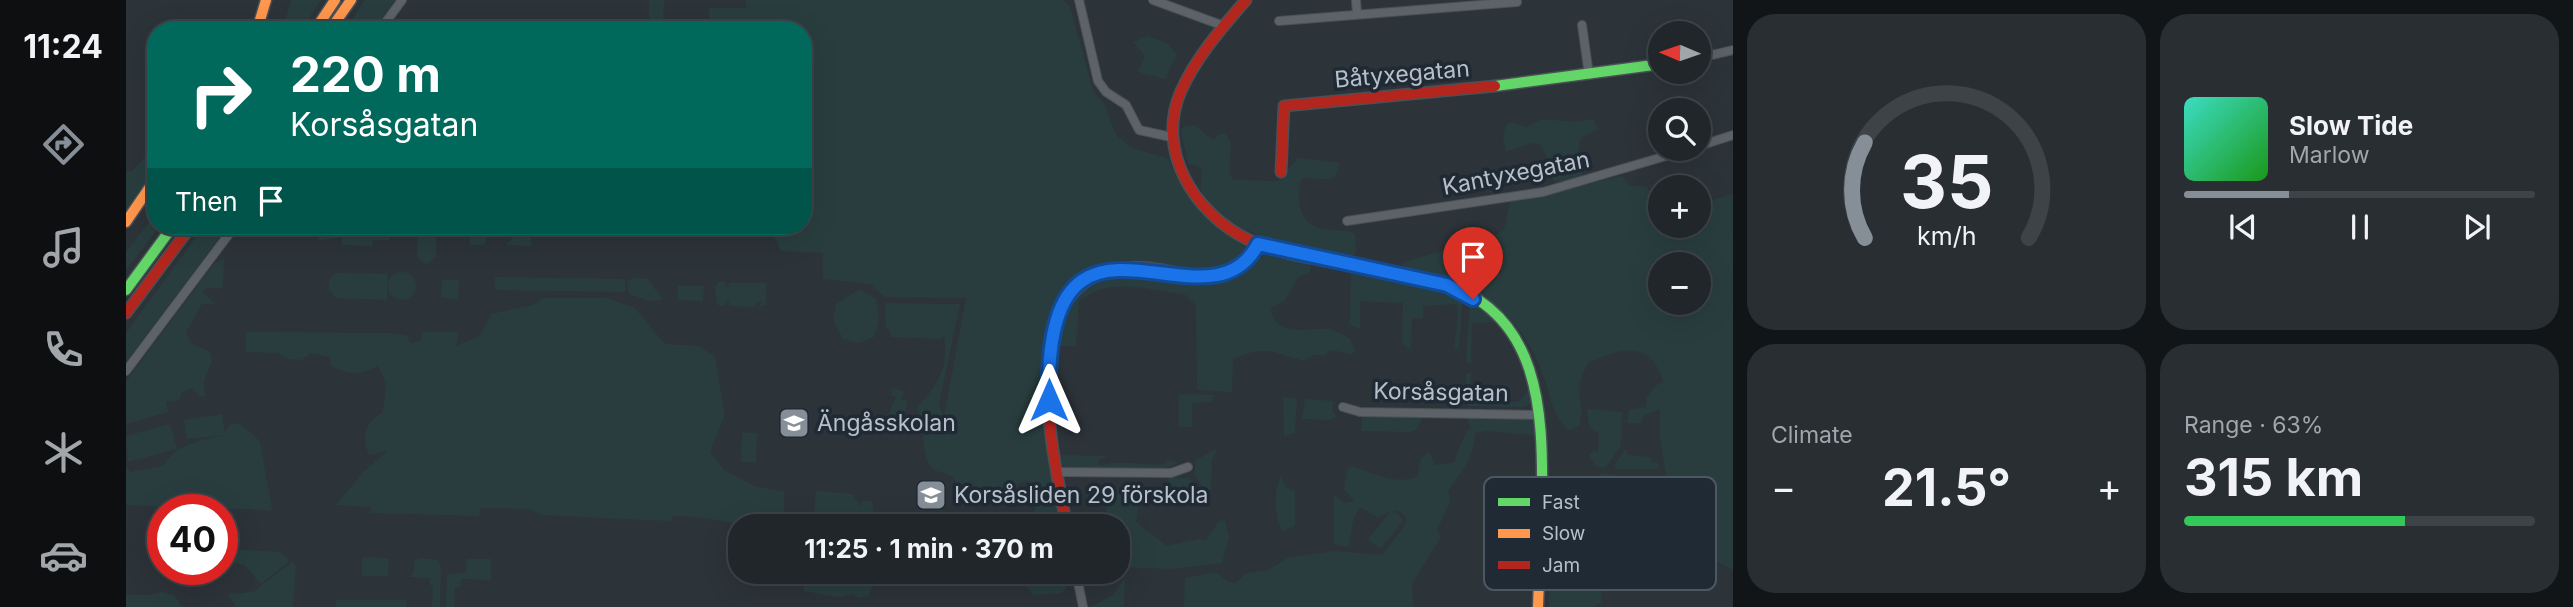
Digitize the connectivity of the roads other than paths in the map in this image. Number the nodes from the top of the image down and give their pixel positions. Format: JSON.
{"nodes":[{"id":1,"x":266,"y":0,"type":"edge"},
{"id":2,"x":335,"y":0,"type":"edge"},
{"id":3,"x":351,"y":0,"type":"edge"},
{"id":4,"x":402,"y":0,"type":"edge"},
{"id":5,"x":1079,"y":0,"type":"edge"},
{"id":6,"x":1153,"y":0,"type":"edge"},
{"id":7,"x":1246,"y":0,"type":"edge"},
{"id":8,"x":1356,"y":0,"type":"edge"},
{"id":9,"x":1517,"y":2,"type":"dead end"},
{"id":10,"x":1357,"y":14,"type":"junction"},
{"id":11,"x":1279,"y":20,"type":"dead end"},
{"id":12,"x":260,"y":21,"type":"edge"},
{"id":13,"x":321,"y":21,"type":"edge"},
{"id":14,"x":336,"y":21,"type":"edge"},
{"id":15,"x":387,"y":21,"type":"edge"},
{"id":16,"x":1582,"y":25,"type":"dead end"},
{"id":17,"x":1224,"y":26,"type":"junction"},
{"id":18,"x":1733,"y":50,"type":"edge"},
{"id":19,"x":1712,"y":55,"type":"edge"},
{"id":20,"x":1648,"y":66,"type":"edge"},
{"id":21,"x":1589,"y":75,"type":"junction"},
{"id":22,"x":1733,"y":135,"type":"edge"},
{"id":23,"x":1171,"y":137,"type":"junction"},
{"id":24,"x":1711,"y":142,"type":"edge"},
{"id":25,"x":1649,"y":161,"type":"edge"},
{"id":26,"x":1281,"y":172,"type":"dead end"},
{"id":27,"x":147,"y":191,"type":"edge"},
{"id":28,"x":1347,"y":221,"type":"dead end"},
{"id":29,"x":126,"y":222,"type":"edge"},
{"id":30,"x":166,"y":235,"type":"edge"},
{"id":31,"x":184,"y":235,"type":"edge"},
{"id":32,"x":228,"y":235,"type":"edge"},
{"id":33,"x":1258,"y":244,"type":"junction"},
{"id":34,"x":126,"y":289,"type":"edge"},
{"id":35,"x":126,"y":313,"type":"edge"},
{"id":36,"x":126,"y":371,"type":"edge"},
{"id":37,"x":1343,"y":407,"type":"dead end"},
{"id":38,"x":1540,"y":415,"type":"junction"},
{"id":39,"x":1188,"y":467,"type":"dead end"},
{"id":40,"x":1056,"y":472,"type":"junction"},
{"id":41,"x":1539,"y":477,"type":"edge"},
{"id":42,"x":1064,"y":514,"type":"edge"},
{"id":43,"x":1078,"y":584,"type":"edge"},
{"id":44,"x":1083,"y":607,"type":"edge"}],
"edges":[{"from":1,"to":12,"type":"main road"},
{"from":2,"to":13,"type":"main road"},
{"from":3,"to":14,"type":"main road"},
{"from":4,"to":15,"type":"street"},
{"from":5,"to":23,"type":"street"},
{"from":6,"to":17,"type":"street"},
{"from":7,"to":17,"type":"main road","name":"Korsåsgatan"},
{"from":8,"to":10,"type":"street"},
{"from":9,"to":10,"type":"street"},
{"from":10,"to":11,"type":"street"},
{"from":16,"to":21,"type":"street"},
{"from":17,"to":23,"type":"main road","name":"Korsåsgatan"},
{"from":18,"to":19,"type":"street"},
{"from":20,"to":21,"type":"main road","name":"Båtyxegatan"},
{"from":21,"to":26,"type":"main road","name":"Båtyxegatan"},
{"from":22,"to":24,"type":"street"},
{"from":23,"to":33,"type":"main road","name":"Korsåsgatan"},
{"from":25,"to":28,"type":"street","name":"Kantyxegatan"},
{"from":27,"to":29,"type":"main road"},
{"from":30,"to":34,"type":"main road"},
{"from":31,"to":35,"type":"main road"},
{"from":32,"to":36,"type":"street"},
{"from":33,"to":38,"type":"main road","name":"Korsåsgatan"},
{"from":33,"to":40,"type":"main road"},
{"from":37,"to":38,"type":"street","name":"Korsåsgatan"},
{"from":38,"to":41,"type":"main road","name":"Korsåsgatan"},
{"from":39,"to":40,"type":"street"},
{"from":40,"to":42,"type":"main road"},
{"from":43,"to":44,"type":"street"}]}
